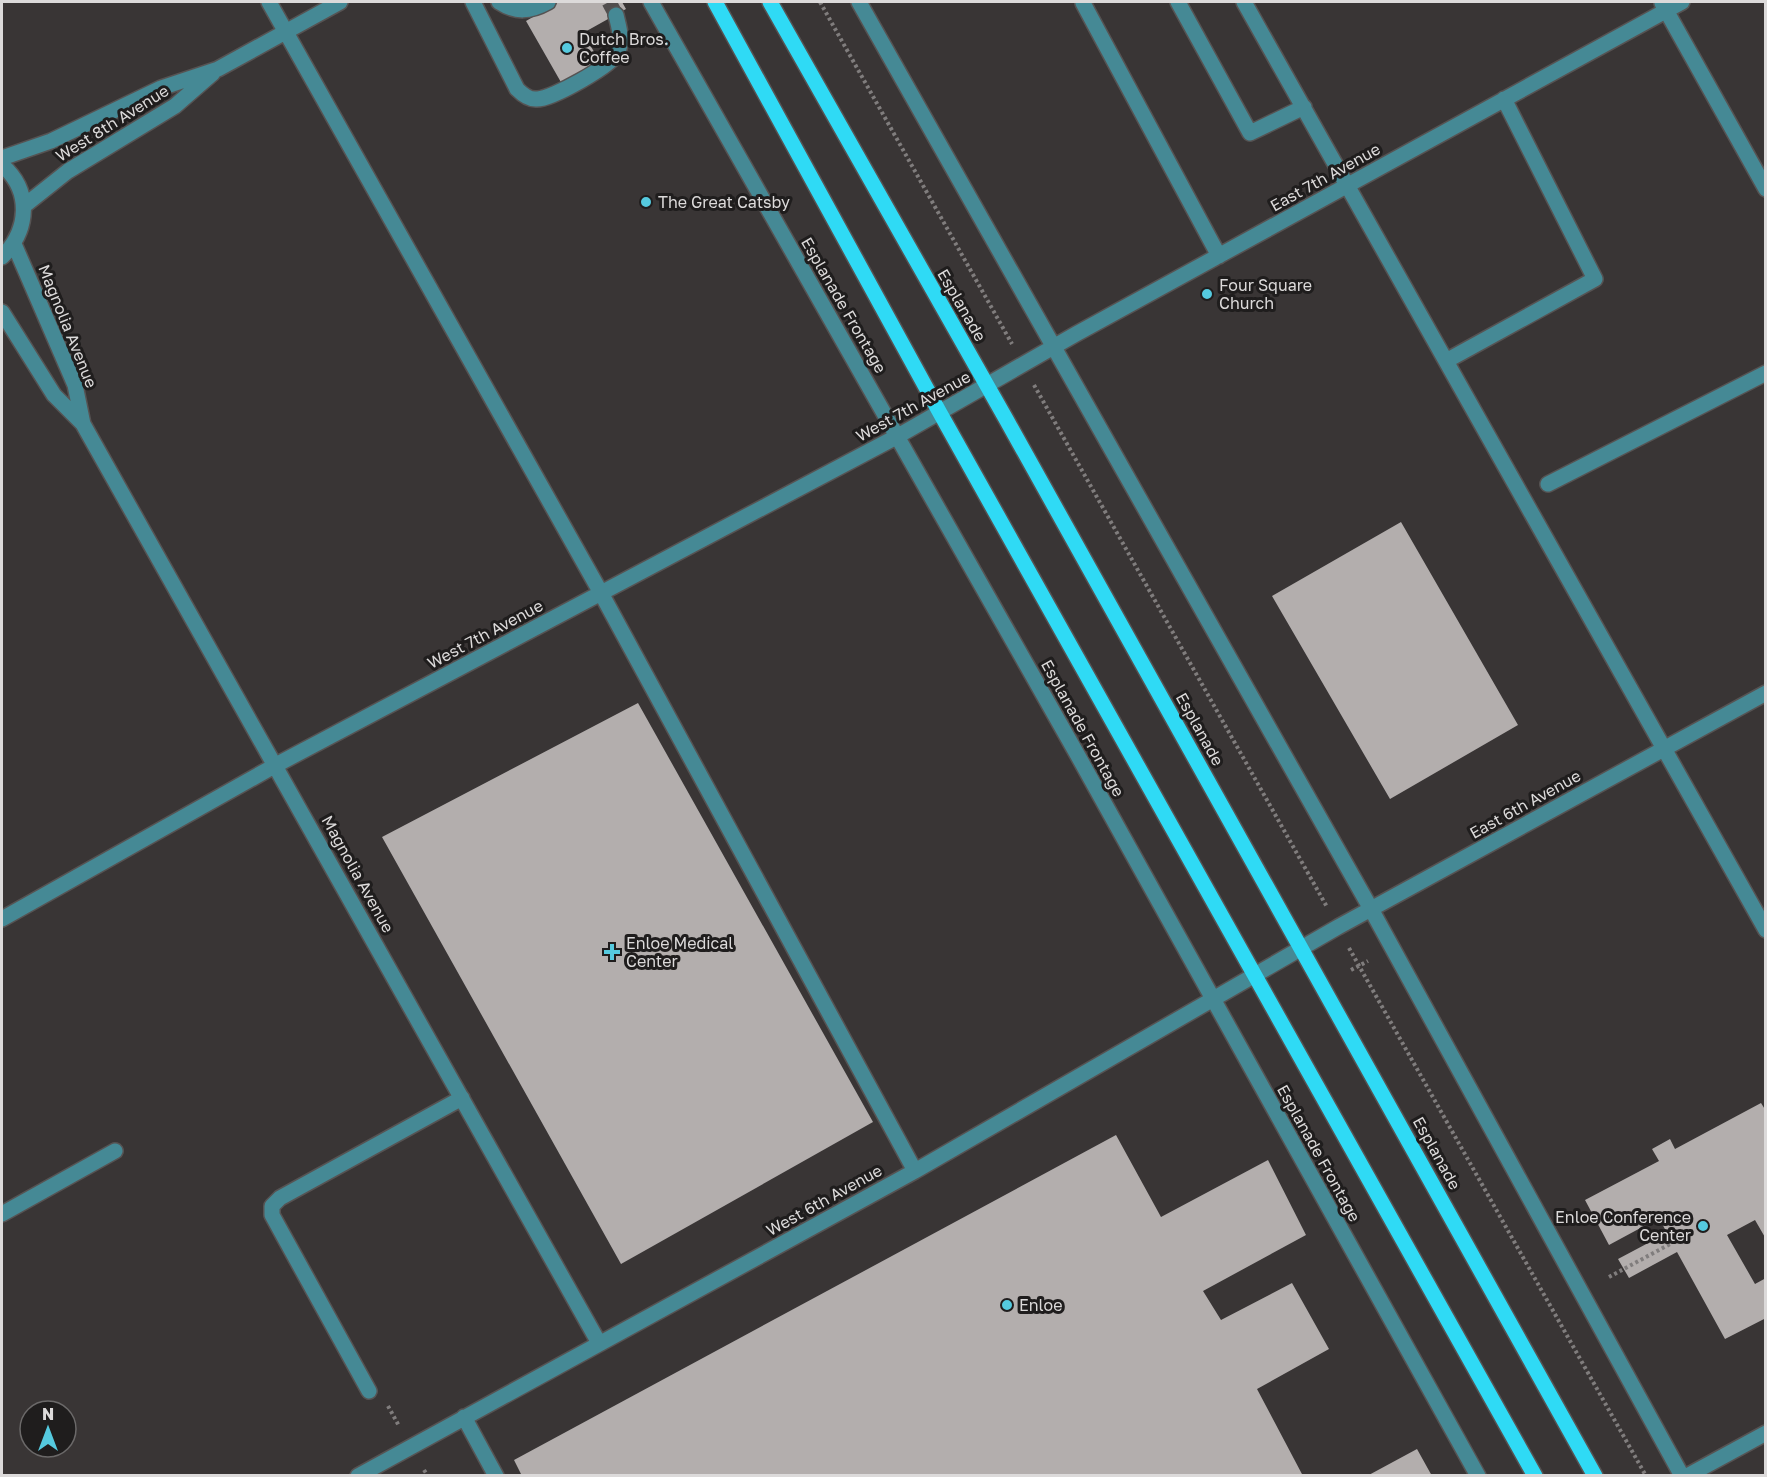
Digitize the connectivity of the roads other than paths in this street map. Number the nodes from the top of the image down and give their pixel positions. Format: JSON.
{"nodes":[{"id":1,"x":269,"y":2,"type":"edge"},
{"id":2,"x":340,"y":2,"type":"edge"},
{"id":3,"x":473,"y":2,"type":"edge"},
{"id":4,"x":499,"y":2,"type":"edge"},
{"id":5,"x":548,"y":2,"type":"edge"},
{"id":6,"x":651,"y":2,"type":"edge"},
{"id":7,"x":715,"y":2,"type":"edge"},
{"id":8,"x":770,"y":2,"type":"edge"},
{"id":9,"x":859,"y":2,"type":"edge"},
{"id":10,"x":1179,"y":2,"type":"edge"},
{"id":11,"x":1244,"y":2,"type":"edge"},
{"id":12,"x":1682,"y":2,"type":"edge"},
{"id":13,"x":1083,"y":3,"type":"dead end"},
{"id":14,"x":1664,"y":6,"type":"edge"},
{"id":15,"x":616,"y":15,"type":"tunnel mouth"},
{"id":16,"x":286,"y":31,"type":"junction"},
{"id":17,"x":218,"y":69,"type":"junction"},
{"id":18,"x":1504,"y":99,"type":"junction"},
{"id":19,"x":1304,"y":107,"type":"junction"},
{"id":20,"x":2,"y":158,"type":"edge"},
{"id":21,"x":2,"y":165,"type":"edge"},
{"id":22,"x":1347,"y":185,"type":"junction"},
{"id":23,"x":1766,"y":189,"type":"edge"},
{"id":24,"x":24,"y":206,"type":"junction"},
{"id":25,"x":14,"y":244,"type":"junction"},
{"id":26,"x":1219,"y":256,"type":"junction"},
{"id":27,"x":2,"y":257,"type":"edge"},
{"id":28,"x":2,"y":312,"type":"edge"},
{"id":29,"x":1052,"y":347,"type":"junction"},
{"id":30,"x":1446,"y":361,"type":"junction"},
{"id":31,"x":1766,"y":373,"type":"edge"},
{"id":32,"x":987,"y":385,"type":"junction"},
{"id":33,"x":939,"y":413,"type":"junction"},
{"id":34,"x":83,"y":424,"type":"junction"},
{"id":35,"x":898,"y":436,"type":"junction"},
{"id":36,"x":1548,"y":483,"type":"dead end"},
{"id":37,"x":601,"y":593,"type":"junction"},
{"id":38,"x":1766,"y":693,"type":"edge"},
{"id":39,"x":1664,"y":748,"type":"junction"},
{"id":40,"x":276,"y":765,"type":"junction"},
{"id":41,"x":1371,"y":909,"type":"junction"},
{"id":42,"x":2,"y":919,"type":"edge"},
{"id":43,"x":1766,"y":930,"type":"edge"},
{"id":44,"x":1302,"y":947,"type":"junction"},
{"id":45,"x":1254,"y":974,"type":"junction"},
{"id":46,"x":1212,"y":999,"type":"junction"},
{"id":47,"x":462,"y":1098,"type":"junction"},
{"id":48,"x":115,"y":1151,"type":"dead end"},
{"id":49,"x":915,"y":1171,"type":"junction"},
{"id":50,"x":2,"y":1214,"type":"edge"},
{"id":51,"x":598,"y":1343,"type":"junction"},
{"id":52,"x":369,"y":1391,"type":"dead end"},
{"id":53,"x":464,"y":1417,"type":"junction"},
{"id":54,"x":1766,"y":1433,"type":"edge"},
{"id":55,"x":364,"y":1474,"type":"edge"},
{"id":56,"x":496,"y":1476,"type":"edge"},
{"id":57,"x":1478,"y":1476,"type":"edge"},
{"id":58,"x":1535,"y":1476,"type":"edge"},
{"id":59,"x":1595,"y":1476,"type":"edge"},
{"id":60,"x":1682,"y":1476,"type":"edge"},
{"id":61,"x":1687,"y":1476,"type":"edge"}],
"edges":[{"from":1,"to":16,"type":"street"},
{"from":2,"to":16,"type":"street","name":"West 8th Avenue"},
{"from":3,"to":15,"type":"street"},
{"from":4,"to":5,"type":"street"},
{"from":6,"to":35,"type":"street","name":"Esplanade Frontage"},
{"from":7,"to":33,"type":"main road"},
{"from":8,"to":32,"type":"main road","name":"Esplanade"},
{"from":9,"to":29,"type":"street"},
{"from":10,"to":19,"type":"street"},
{"from":11,"to":19,"type":"street"},
{"from":12,"to":14,"type":"street","name":"East 7th Avenue"},
{"from":13,"to":26,"type":"street"},
{"from":14,"to":18,"type":"street","name":"East 7th Avenue"},
{"from":14,"to":23,"type":"street"},
{"from":16,"to":17,"type":"street","name":"West 8th Avenue"},
{"from":16,"to":37,"type":"street"},
{"from":17,"to":20,"type":"street","name":"West 8th Avenue"},
{"from":17,"to":24,"type":"street","name":"West 8th Avenue"},
{"from":18,"to":22,"type":"street","name":"East 7th Avenue"},
{"from":18,"to":30,"type":"street"},
{"from":19,"to":22,"type":"street"},
{"from":21,"to":24,"type":"street"},
{"from":22,"to":26,"type":"street","name":"East 7th Avenue"},
{"from":22,"to":30,"type":"street"},
{"from":24,"to":25,"type":"street"},
{"from":25,"to":27,"type":"street"},
{"from":25,"to":34,"type":"street","name":"Magnolia Avenue"},
{"from":26,"to":29,"type":"street","name":"East 7th Avenue"},
{"from":28,"to":34,"type":"street","name":"Magnolia Avenue"},
{"from":29,"to":32,"type":"street","name":"East 7th Avenue"},
{"from":29,"to":41,"type":"street"},
{"from":30,"to":39,"type":"street"},
{"from":31,"to":36,"type":"street"},
{"from":32,"to":33,"type":"street","name":"West 7th Avenue"},
{"from":32,"to":44,"type":"main road","name":"Esplanade"},
{"from":33,"to":35,"type":"street","name":"West 7th Avenue"},
{"from":33,"to":45,"type":"main road"},
{"from":34,"to":40,"type":"street","name":"Magnolia Avenue"},
{"from":35,"to":37,"type":"street","name":"West 7th Avenue"},
{"from":35,"to":46,"type":"street","name":"Esplanade Frontage"},
{"from":37,"to":40,"type":"street","name":"West 7th Avenue"},
{"from":37,"to":49,"type":"street"},
{"from":38,"to":39,"type":"street","name":"East 6th Avenue"},
{"from":39,"to":41,"type":"street","name":"East 6th Avenue"},
{"from":39,"to":43,"type":"street"},
{"from":40,"to":42,"type":"street","name":"West 7th Avenue"},
{"from":40,"to":47,"type":"street","name":"Magnolia Avenue"},
{"from":41,"to":44,"type":"street","name":"East 6th Avenue"},
{"from":41,"to":60,"type":"street"},
{"from":44,"to":45,"type":"street","name":"West 6th Avenue"},
{"from":44,"to":59,"type":"main road","name":"Esplanade"},
{"from":45,"to":46,"type":"street","name":"West 6th Avenue"},
{"from":45,"to":58,"type":"main road"},
{"from":46,"to":49,"type":"street","name":"West 6th Avenue"},
{"from":46,"to":57,"type":"street","name":"Esplanade Frontage"},
{"from":47,"to":51,"type":"street","name":"Magnolia Avenue"},
{"from":47,"to":52,"type":"street"},
{"from":48,"to":50,"type":"street"},
{"from":49,"to":51,"type":"street","name":"West 6th Avenue"},
{"from":51,"to":53,"type":"street","name":"West 6th Avenue"},
{"from":53,"to":55,"type":"street","name":"West 6th Avenue"},
{"from":53,"to":56,"type":"street"},
{"from":54,"to":61,"type":"street"}]}
